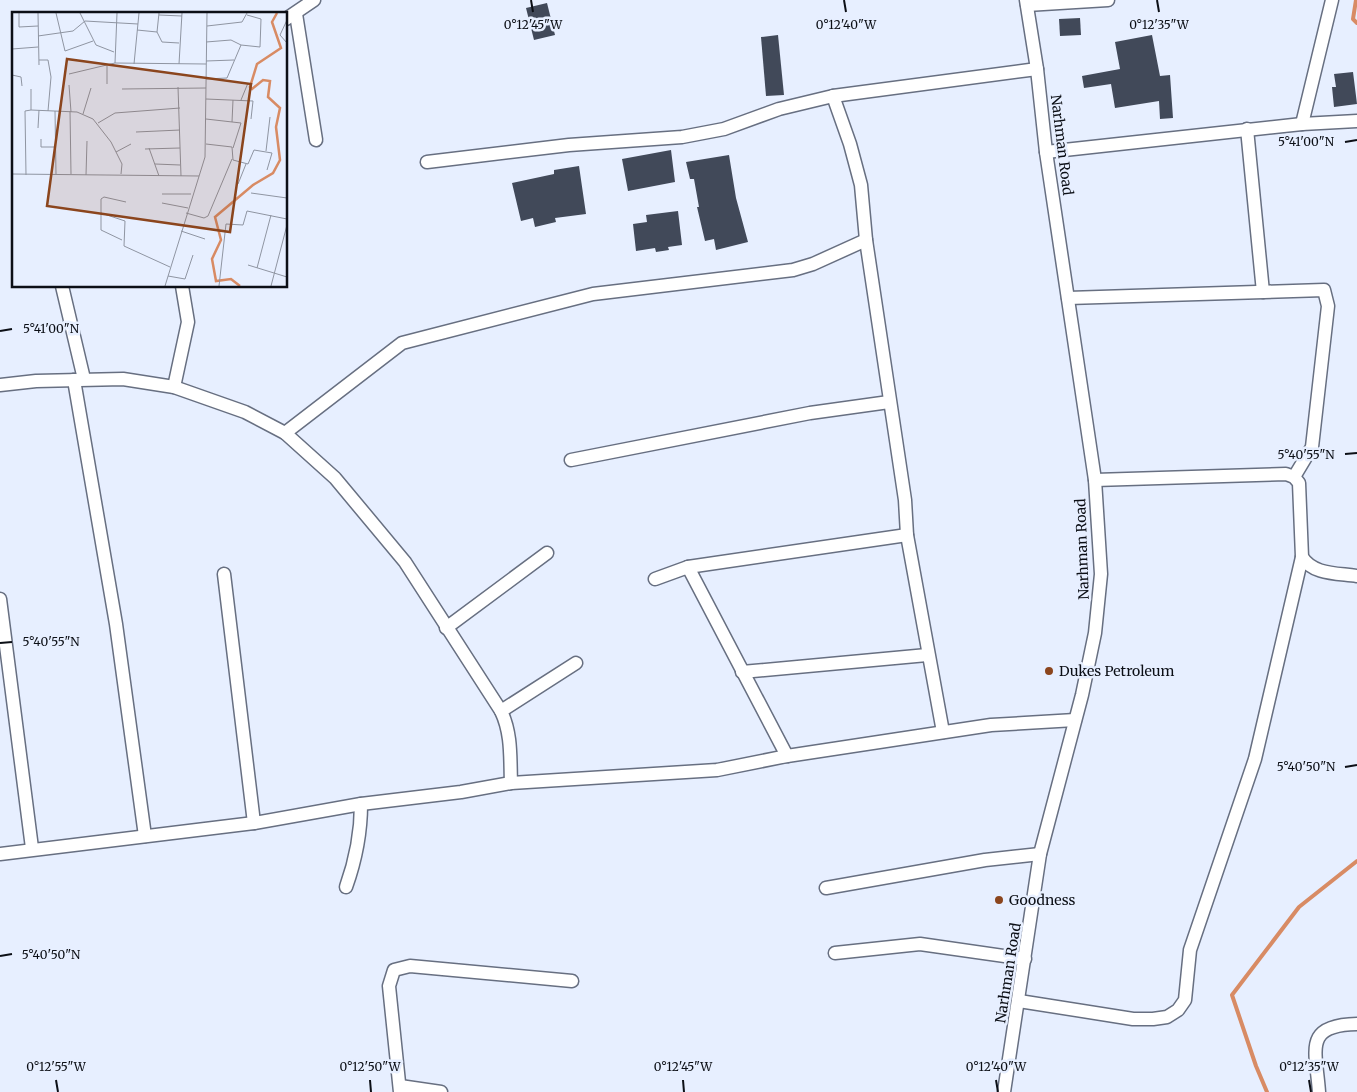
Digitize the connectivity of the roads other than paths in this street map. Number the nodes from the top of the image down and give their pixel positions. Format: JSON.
{"nodes":[{"id":1,"x":314,"y":0,"type":"edge"},
{"id":2,"x":1108,"y":0,"type":"edge"},
{"id":3,"x":1332,"y":0,"type":"edge"},
{"id":4,"x":1026,"y":3,"type":"edge"},
{"id":5,"x":291,"y":16,"type":"edge"},
{"id":6,"x":1037,"y":69,"type":"junction"},
{"id":7,"x":833,"y":96,"type":"junction"},
{"id":8,"x":1357,"y":121,"type":"edge"},
{"id":9,"x":1302,"y":124,"type":"junction"},
{"id":10,"x":1246,"y":129,"type":"junction"},
{"id":11,"x":316,"y":140,"type":"dead end"},
{"id":12,"x":1046,"y":152,"type":"junction"},
{"id":13,"x":427,"y":162,"type":"dead end"},
{"id":14,"x":866,"y":240,"type":"junction"},
{"id":15,"x":62,"y":288,"type":"edge"},
{"id":16,"x":182,"y":288,"type":"edge"},
{"id":17,"x":1263,"y":292,"type":"junction"},
{"id":18,"x":1068,"y":298,"type":"junction"},
{"id":19,"x":79,"y":379,"type":"junction"},
{"id":20,"x":0,"y":385,"type":"edge"},
{"id":21,"x":174,"y":387,"type":"junction"},
{"id":22,"x":889,"y":402,"type":"junction"},
{"id":23,"x":285,"y":433,"type":"junction"},
{"id":24,"x":571,"y":460,"type":"dead end"},
{"id":25,"x":1294,"y":477,"type":"junction"},
{"id":26,"x":1095,"y":480,"type":"junction"},
{"id":27,"x":907,"y":535,"type":"junction"},
{"id":28,"x":547,"y":553,"type":"dead end"},
{"id":29,"x":1302,"y":558,"type":"junction"},
{"id":30,"x":688,"y":567,"type":"junction"},
{"id":31,"x":224,"y":574,"type":"dead end"},
{"id":32,"x":1357,"y":576,"type":"edge"},
{"id":33,"x":655,"y":579,"type":"dead end"},
{"id":34,"x":0,"y":599,"type":"edge"},
{"id":35,"x":446,"y":628,"type":"junction"},
{"id":36,"x":3,"y":654,"type":"edge"},
{"id":37,"x":927,"y":655,"type":"junction"},
{"id":38,"x":576,"y":664,"type":"dead end"},
{"id":39,"x":742,"y":672,"type":"junction"},
{"id":40,"x":501,"y":711,"type":"junction"},
{"id":41,"x":1075,"y":720,"type":"junction"},
{"id":42,"x":942,"y":732,"type":"junction"},
{"id":43,"x":787,"y":756,"type":"junction"},
{"id":44,"x":511,"y":783,"type":"junction"},
{"id":45,"x":361,"y":804,"type":"junction"},
{"id":46,"x":254,"y":823,"type":"junction"},
{"id":47,"x":145,"y":836,"type":"junction"},
{"id":48,"x":32,"y":848,"type":"junction"},
{"id":49,"x":0,"y":854,"type":"edge"},
{"id":50,"x":1040,"y":854,"type":"junction"},
{"id":51,"x":346,"y":887,"type":"dead end"},
{"id":52,"x":826,"y":888,"type":"dead end"},
{"id":53,"x":835,"y":953,"type":"dead end"},
{"id":54,"x":1025,"y":959,"type":"junction"},
{"id":55,"x":572,"y":981,"type":"dead end"},
{"id":56,"x":1019,"y":1000,"type":"junction"},
{"id":57,"x":1357,"y":1024,"type":"edge"},
{"id":58,"x":400,"y":1089,"type":"edge"},
{"id":59,"x":441,"y":1092,"type":"edge"},
{"id":60,"x":1004,"y":1092,"type":"edge"},
{"id":61,"x":1319,"y":1092,"type":"edge"}],
"edges":[{"from":1,"to":5,"type":"street"},
{"from":2,"to":4,"type":"street"},
{"from":3,"to":9,"type":"street"},
{"from":4,"to":6,"type":"street","name":"Narhman Road"},
{"from":5,"to":11,"type":"street"},
{"from":6,"to":7,"type":"street"},
{"from":6,"to":12,"type":"street","name":"Narhman Road"},
{"from":7,"to":13,"type":"street"},
{"from":7,"to":14,"type":"street"},
{"from":8,"to":9,"type":"street"},
{"from":9,"to":10,"type":"street"},
{"from":10,"to":12,"type":"street"},
{"from":10,"to":17,"type":"street"},
{"from":12,"to":18,"type":"street","name":"Narhman Road"},
{"from":14,"to":22,"type":"street"},
{"from":14,"to":23,"type":"street"},
{"from":15,"to":19,"type":"street"},
{"from":16,"to":21,"type":"street"},
{"from":17,"to":18,"type":"street"},
{"from":17,"to":25,"type":"street"},
{"from":18,"to":26,"type":"street","name":"Narhman Road"},
{"from":19,"to":20,"type":"street"},
{"from":19,"to":21,"type":"street"},
{"from":19,"to":47,"type":"street"},
{"from":21,"to":23,"type":"street"},
{"from":22,"to":24,"type":"street"},
{"from":22,"to":27,"type":"street"},
{"from":23,"to":35,"type":"street"},
{"from":25,"to":26,"type":"street"},
{"from":25,"to":29,"type":"street"},
{"from":26,"to":41,"type":"street","name":"Narhman Road"},
{"from":27,"to":30,"type":"street"},
{"from":27,"to":37,"type":"street"},
{"from":28,"to":35,"type":"street"},
{"from":29,"to":32,"type":"street"},
{"from":29,"to":56,"type":"street"},
{"from":30,"to":33,"type":"street"},
{"from":30,"to":39,"type":"street"},
{"from":31,"to":46,"type":"street"},
{"from":34,"to":36,"type":"street"},
{"from":35,"to":40,"type":"street"},
{"from":36,"to":48,"type":"street"},
{"from":37,"to":39,"type":"street"},
{"from":37,"to":42,"type":"street"},
{"from":38,"to":40,"type":"street"},
{"from":39,"to":43,"type":"street"},
{"from":40,"to":44,"type":"street"},
{"from":41,"to":42,"type":"street"},
{"from":41,"to":50,"type":"street","name":"Narhman Road"},
{"from":42,"to":43,"type":"street"},
{"from":43,"to":44,"type":"street"},
{"from":44,"to":45,"type":"street"},
{"from":45,"to":46,"type":"street"},
{"from":45,"to":51,"type":"street"},
{"from":46,"to":47,"type":"street"},
{"from":47,"to":48,"type":"street"},
{"from":48,"to":49,"type":"street"},
{"from":50,"to":52,"type":"street"},
{"from":50,"to":54,"type":"street","name":"Narhman Road"},
{"from":53,"to":54,"type":"street"},
{"from":54,"to":56,"type":"street","name":"Narhman Road"},
{"from":55,"to":58,"type":"street"},
{"from":56,"to":60,"type":"street","name":"Narhman Road"},
{"from":57,"to":61,"type":"street"},
{"from":58,"to":59,"type":"street"}]}
